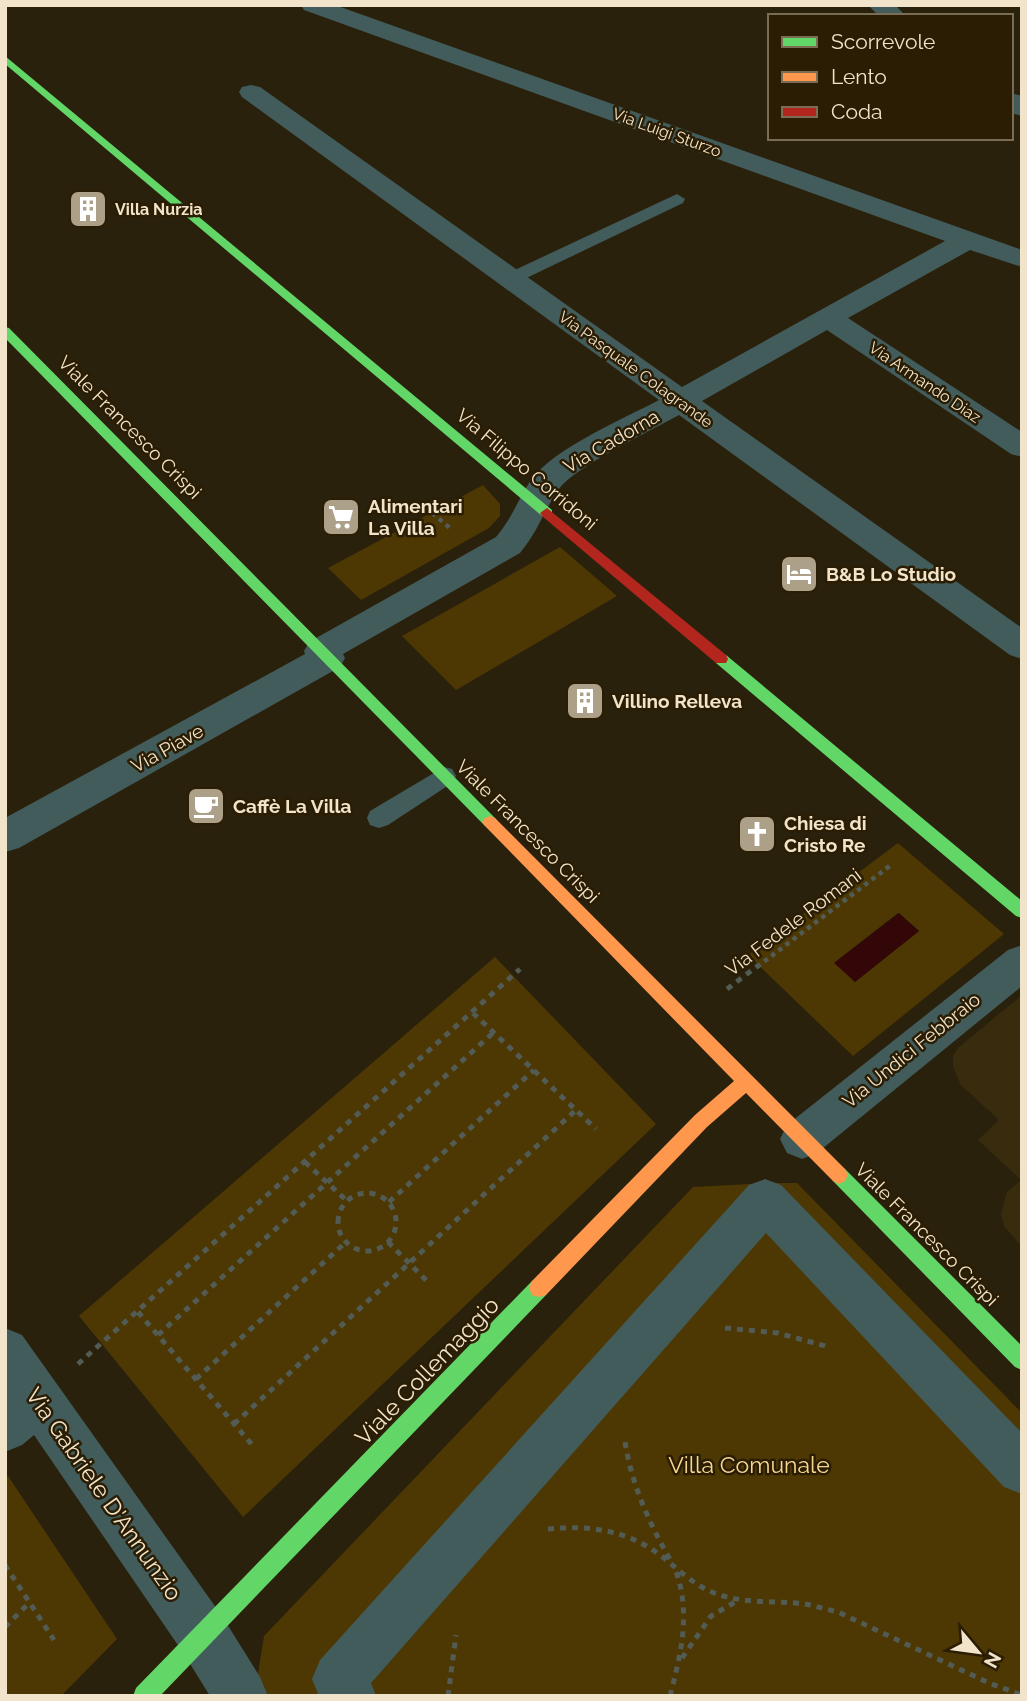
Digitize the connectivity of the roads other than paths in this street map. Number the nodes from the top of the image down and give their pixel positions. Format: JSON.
{"nodes":[{"id":1,"x":312,"y":5,"type":"edge"},
{"id":2,"x":5,"y":59,"type":"edge"},
{"id":3,"x":251,"y":92,"type":"dead end"},
{"id":4,"x":677,"y":199,"type":"dead end"},
{"id":5,"x":967,"y":240,"type":"junction"},
{"id":6,"x":1022,"y":259,"type":"edge"},
{"id":7,"x":510,"y":279,"type":"junction"},
{"id":8,"x":828,"y":318,"type":"junction"},
{"id":9,"x":5,"y":331,"type":"edge"},
{"id":10,"x":680,"y":401,"type":"junction"},
{"id":11,"x":1022,"y":447,"type":"edge"},
{"id":12,"x":534,"y":502,"type":"junction"},
{"id":13,"x":1022,"y":646,"type":"edge"},
{"id":14,"x":324,"y":654,"type":"junction"},
{"id":15,"x":444,"y":776,"type":"junction"},
{"id":16,"x":379,"y":818,"type":"dead end"},
{"id":17,"x":5,"y":837,"type":"edge"},
{"id":18,"x":1022,"y":911,"type":"edge"},
{"id":19,"x":1022,"y":962,"type":"edge"},
{"id":20,"x":746,"y":1082,"type":"junction"},
{"id":21,"x":802,"y":1139,"type":"junction"},
{"id":22,"x":5,"y":1352,"type":"edge"},
{"id":23,"x":1022,"y":1360,"type":"edge"},
{"id":24,"x":21,"y":1413,"type":"edge"},
{"id":25,"x":1022,"y":1469,"type":"edge"},
{"id":26,"x":204,"y":1635,"type":"junction"},
{"id":27,"x":144,"y":1696,"type":"edge"},
{"id":28,"x":241,"y":1696,"type":"edge"},
{"id":29,"x":349,"y":1696,"type":"edge"}],
"edges":[{"from":1,"to":5,"type":"street","name":"Via Luigi Sturzo"},
{"from":2,"to":12,"type":"main road","name":"Via Filippo Corridoni"},
{"from":3,"to":7,"type":"street","name":"Via Pasquale Colagrande"},
{"from":4,"to":7,"type":"lane"},
{"from":5,"to":6,"type":"street","name":"Via Luigi Sturzo"},
{"from":5,"to":8,"type":"street","name":"Via Cadorna"},
{"from":7,"to":10,"type":"street","name":"Via Pasquale Colagrande"},
{"from":8,"to":10,"type":"street","name":"Via Cadorna"},
{"from":8,"to":11,"type":"street","name":"Via Armando Diaz"},
{"from":9,"to":14,"type":"main road","name":"Viale Francesco Crispi"},
{"from":10,"to":12,"type":"street","name":"Via Cadorna"},
{"from":10,"to":13,"type":"street","name":"Via Pasquale Colagrande"},
{"from":12,"to":14,"type":"street","name":"Via Cadorna"},
{"from":12,"to":18,"type":"main road","name":"Via Filippo Corridoni"},
{"from":14,"to":15,"type":"main road","name":"Viale Francesco Crispi"},
{"from":14,"to":17,"type":"street","name":"Via Piave"},
{"from":15,"to":16,"type":"lane"},
{"from":15,"to":20,"type":"main road","name":"Viale Francesco Crispi"},
{"from":19,"to":21,"type":"street","name":"Via Undici Febbraio"},
{"from":20,"to":21,"type":"main road","name":"Viale Francesco Crispi"},
{"from":20,"to":26,"type":"main road","name":"Viale Collemaggio"},
{"from":21,"to":23,"type":"main road","name":"Viale Francesco Crispi"},
{"from":22,"to":24,"type":"street","name":"Via Gabriele D'Annunzio"},
{"from":24,"to":26,"type":"street","name":"Via Gabriele D'Annunzio"},
{"from":25,"to":29,"type":"street"},
{"from":26,"to":27,"type":"main road","name":"Viale Collemaggio"},
{"from":26,"to":28,"type":"street","name":"Via Gabriele D'Annunzio"}]}
